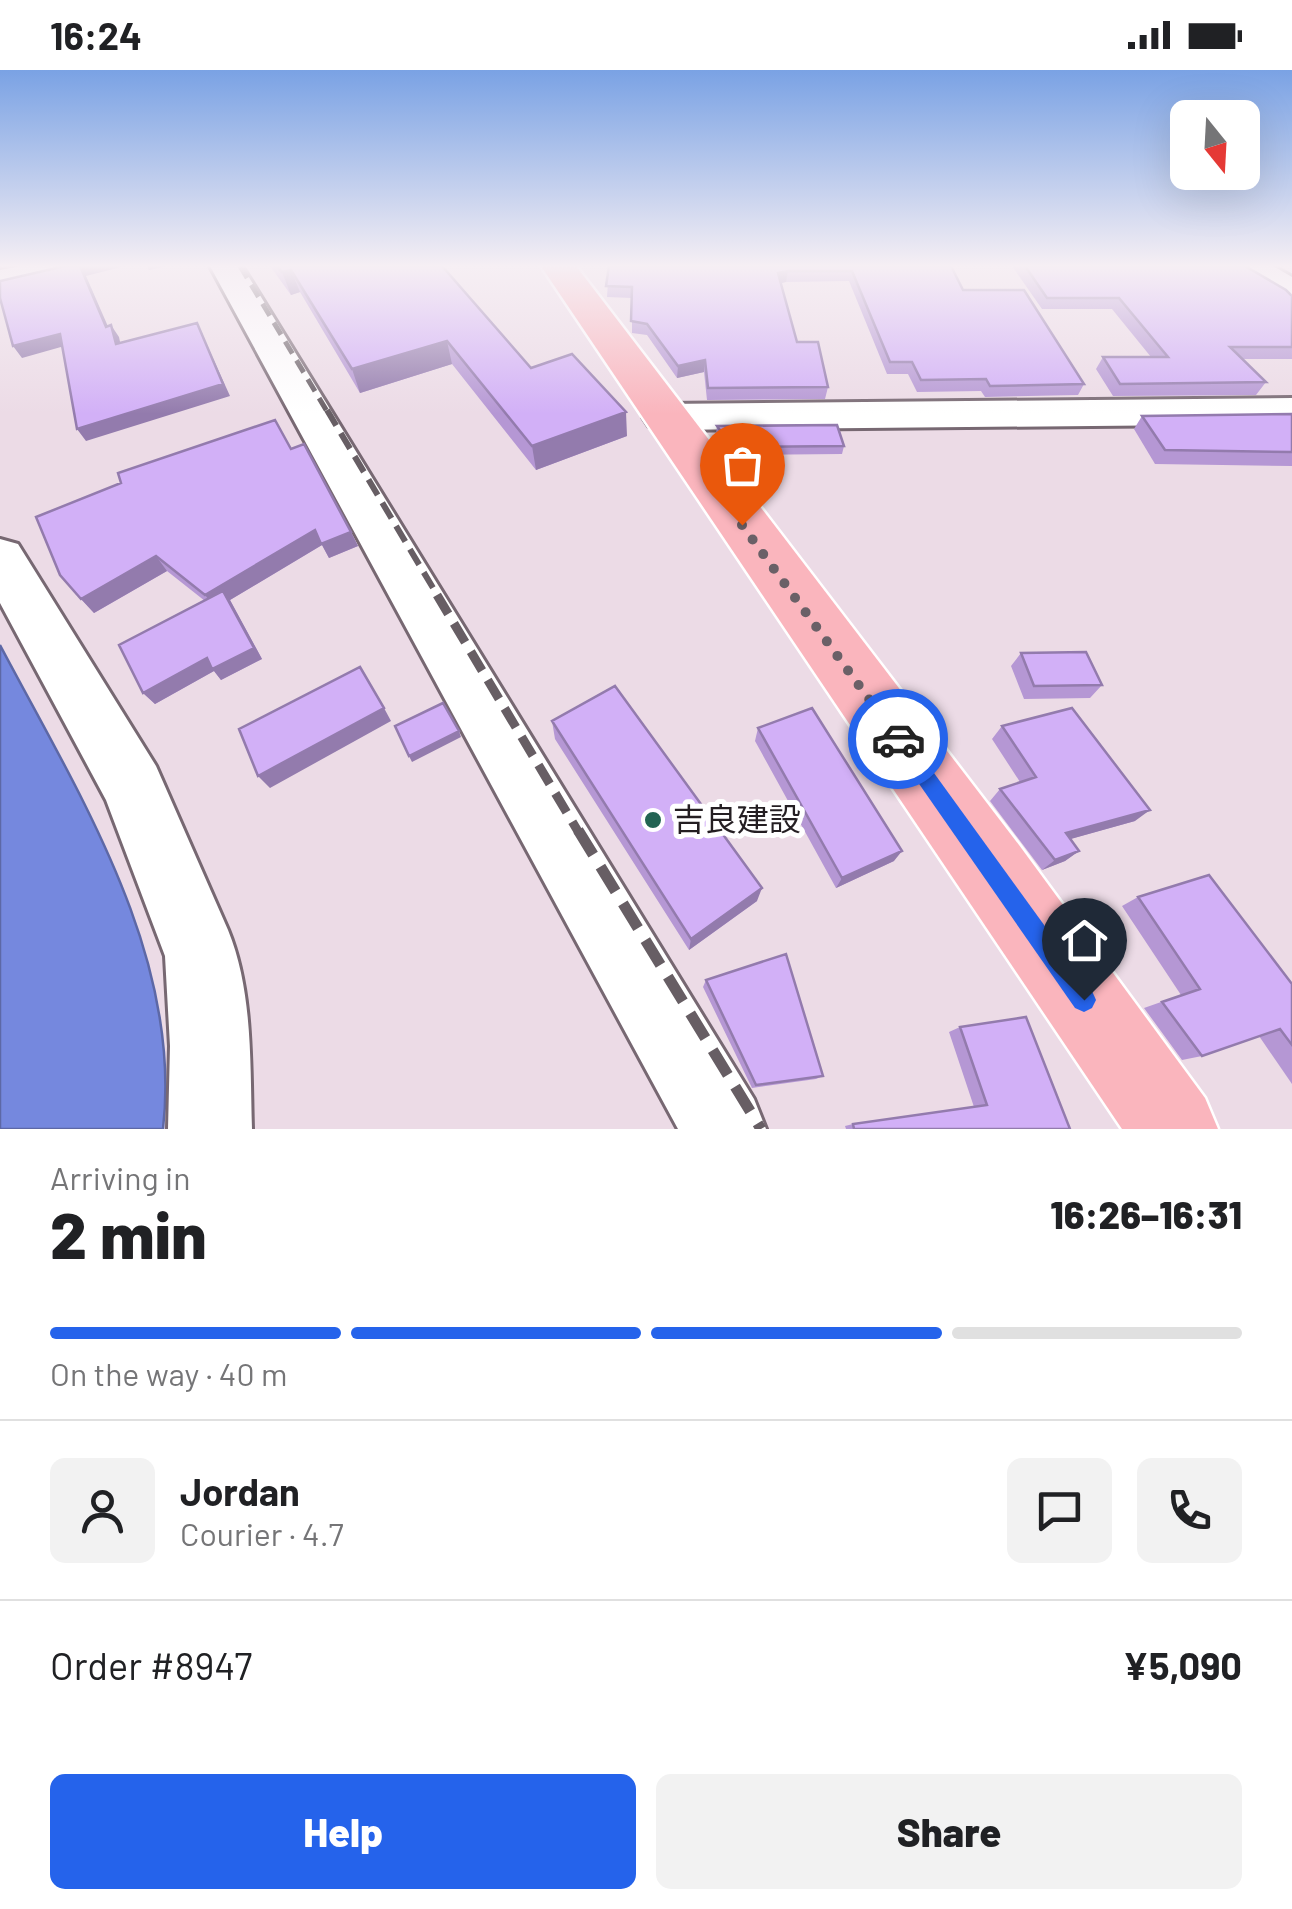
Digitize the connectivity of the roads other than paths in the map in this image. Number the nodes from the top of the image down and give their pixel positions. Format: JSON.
{"nodes":[{"id":1,"x":255,"y":315,"type":"edge"},
{"id":2,"x":593,"y":315,"type":"edge"},
{"id":3,"x":1292,"y":411,"type":"edge"},
{"id":4,"x":664,"y":416,"type":"junction"},
{"id":5,"x":0,"y":557,"type":"edge"},
{"id":6,"x":210,"y":1129,"type":"edge"},
{"id":7,"x":724,"y":1129,"type":"edge"},
{"id":8,"x":1174,"y":1129,"type":"edge"}],
"edges":[{"from":1,"to":7,"type":"street"},
{"from":2,"to":4,"type":"main road"},
{"from":3,"to":4,"type":"street"},
{"from":4,"to":8,"type":"main road"},
{"from":5,"to":6,"type":"street"}]}
